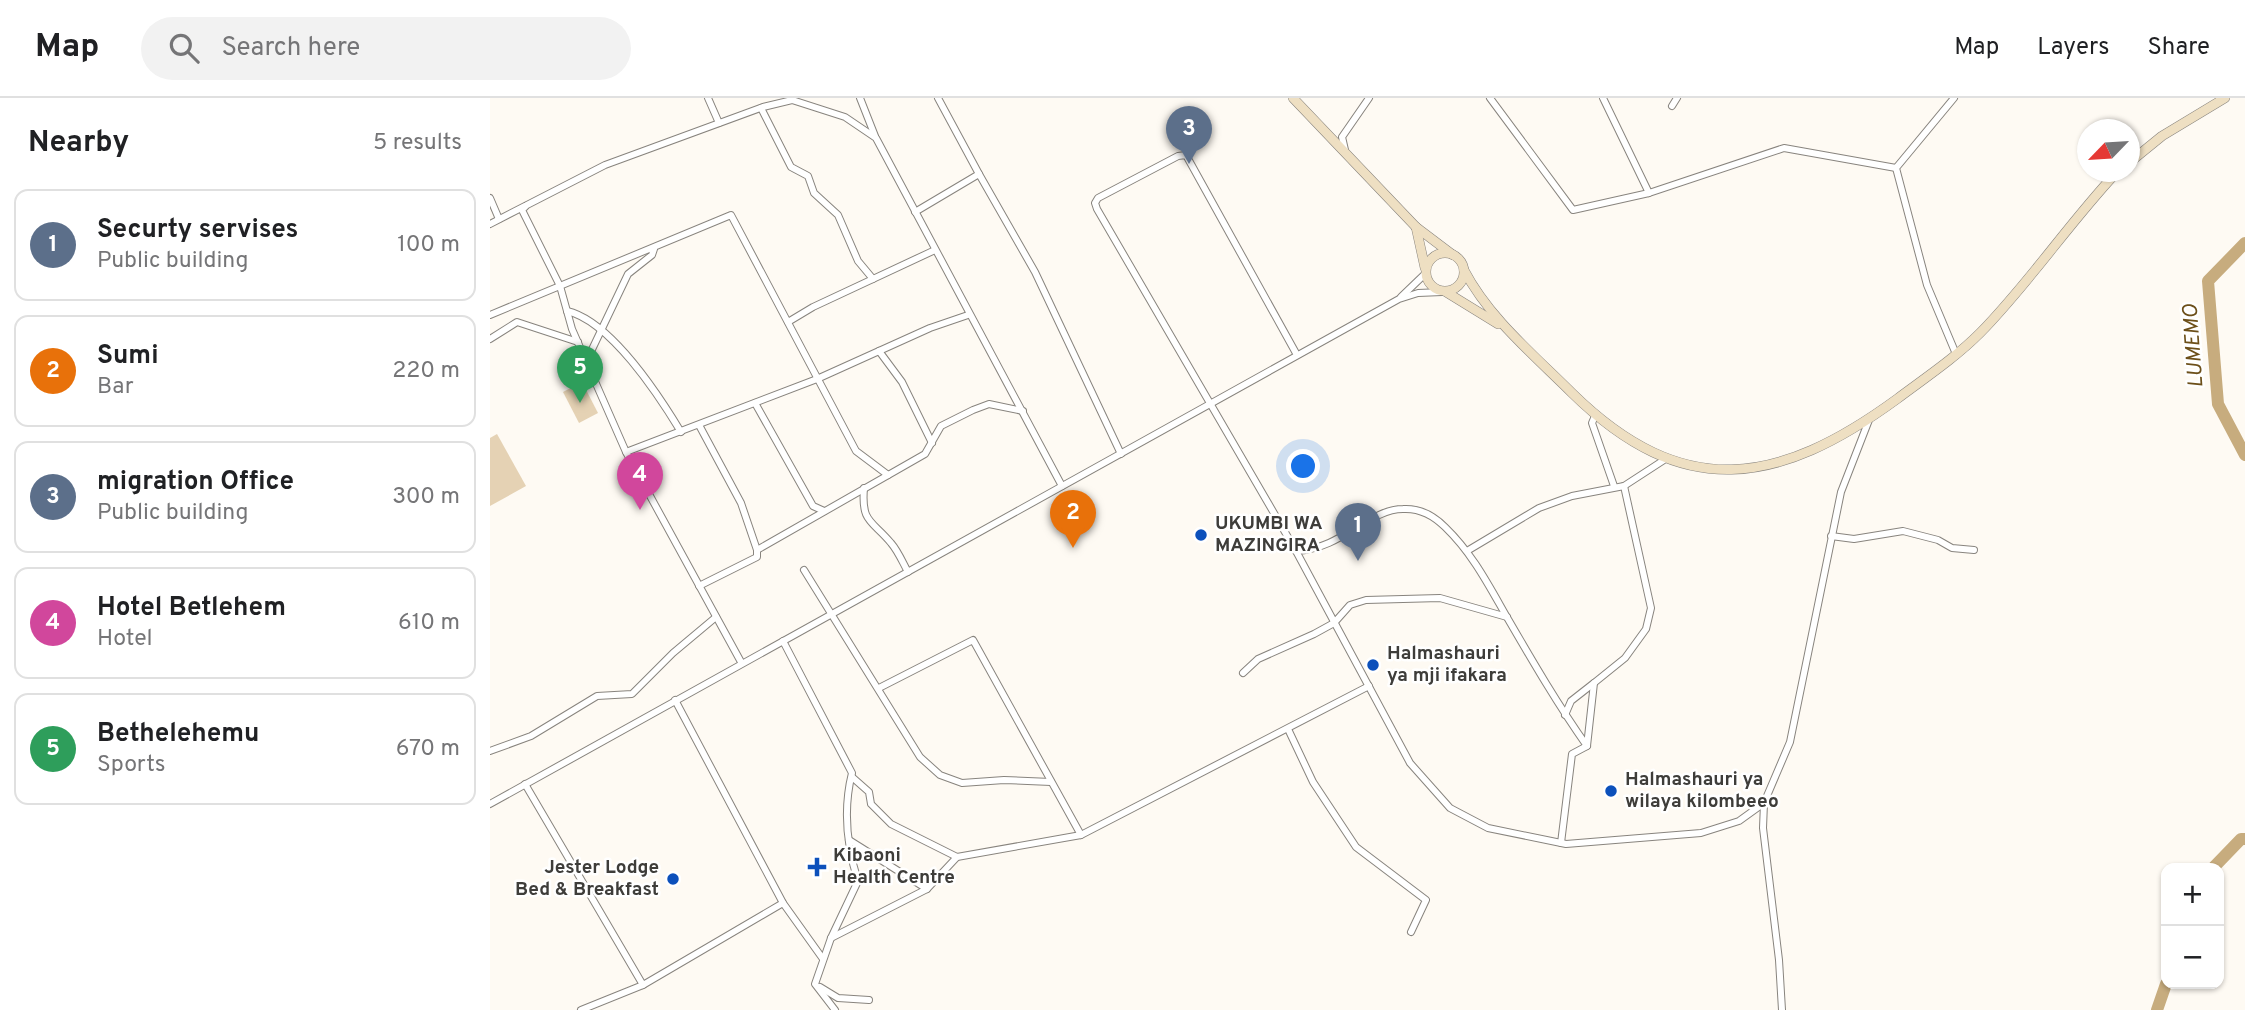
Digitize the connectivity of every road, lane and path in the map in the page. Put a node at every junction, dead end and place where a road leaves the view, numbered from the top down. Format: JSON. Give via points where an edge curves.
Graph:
{"nodes":[{"id":1,"x":708,"y":98,"type":"edge"},
{"id":2,"x":860,"y":98,"type":"edge"},
{"id":3,"x":938,"y":98,"type":"edge"},
{"id":4,"x":1293,"y":98,"type":"edge"},
{"id":5,"x":1369,"y":98,"type":"edge"},
{"id":6,"x":1490,"y":98,"type":"edge"},
{"id":7,"x":1604,"y":98,"type":"edge"},
{"id":8,"x":1677,"y":98,"type":"edge"},
{"id":9,"x":1954,"y":98,"type":"edge"},
{"id":10,"x":2225,"y":98,"type":"edge"},
{"id":11,"x":793,"y":99,"type":"edge"},
{"id":12,"x":1672,"y":106,"type":"dead end"},
{"id":13,"x":761,"y":108,"type":"junction"},
{"id":14,"x":719,"y":123,"type":"junction"},
{"id":15,"x":876,"y":138,"type":"junction"},
{"id":16,"x":1345,"y":153,"type":"junction"},
{"id":17,"x":2140,"y":154,"type":"edge"},
{"id":18,"x":1895,"y":168,"type":"junction"},
{"id":19,"x":979,"y":174,"type":"junction"},
{"id":20,"x":2108,"y":182,"type":"edge"},
{"id":21,"x":1649,"y":193,"type":"junction"},
{"id":22,"x":490,"y":198,"type":"edge"},
{"id":23,"x":527,"y":205,"type":"junction"},
{"id":24,"x":915,"y":212,"type":"junction"},
{"id":25,"x":499,"y":219,"type":"junction"},
{"id":26,"x":490,"y":224,"type":"edge"},
{"id":27,"x":1416,"y":227,"type":"junction"},
{"id":28,"x":654,"y":249,"type":"junction"},
{"id":29,"x":935,"y":250,"type":"junction"},
{"id":30,"x":1453,"y":255,"type":"junction"},
{"id":31,"x":1464,"y":270,"type":"junction"},
{"id":32,"x":1426,"y":271,"type":"junction"},
{"id":33,"x":873,"y":279,"type":"junction"},
{"id":34,"x":560,"y":286,"type":"junction"},
{"id":35,"x":1444,"y":292,"type":"junction"},
{"id":36,"x":1399,"y":299,"type":"junction"},
{"id":37,"x":566,"y":311,"type":"junction"},
{"id":38,"x":490,"y":315,"type":"edge"},
{"id":39,"x":968,"y":316,"type":"junction"},
{"id":40,"x":788,"y":322,"type":"junction"},
{"id":41,"x":602,"y":333,"type":"junction"},
{"id":42,"x":1513,"y":335,"type":"junction"},
{"id":43,"x":490,"y":339,"type":"edge"},
{"id":44,"x":578,"y":342,"type":"junction"},
{"id":45,"x":879,"y":351,"type":"junction"},
{"id":46,"x":1956,"y":354,"type":"junction"},
{"id":47,"x":1297,"y":355,"type":"junction"},
{"id":48,"x":586,"y":362,"type":"junction"},
{"id":49,"x":817,"y":379,"type":"junction"},
{"id":50,"x":755,"y":403,"type":"junction"},
{"id":51,"x":1210,"y":405,"type":"junction"},
{"id":52,"x":1023,"y":411,"type":"junction"},
{"id":53,"x":1595,"y":416,"type":"junction"},
{"id":54,"x":1869,"y":420,"type":"junction"},
{"id":55,"x":699,"y":425,"type":"junction"},
{"id":56,"x":927,"y":429,"type":"junction"},
{"id":57,"x":940,"y":430,"type":"junction"},
{"id":58,"x":681,"y":432,"type":"junction"},
{"id":59,"x":932,"y":443,"type":"junction"},
{"id":60,"x":626,"y":452,"type":"junction"},
{"id":61,"x":1121,"y":454,"type":"junction"},
{"id":62,"x":1664,"y":460,"type":"junction"},
{"id":63,"x":888,"y":475,"type":"junction"},
{"id":64,"x":1062,"y":486,"type":"junction"},
{"id":65,"x":1614,"y":486,"type":"junction"},
{"id":66,"x":1624,"y":486,"type":"junction"},
{"id":67,"x":864,"y":488,"type":"junction"},
{"id":68,"x":824,"y":511,"type":"junction"},
{"id":69,"x":1831,"y":536,"type":"junction"},
{"id":70,"x":757,"y":550,"type":"junction"},
{"id":71,"x":1296,"y":551,"type":"junction"},
{"id":72,"x":1467,"y":551,"type":"junction"},
{"id":73,"x":1975,"y":551,"type":"dead end"},
{"id":74,"x":804,"y":570,"type":"dead end"},
{"id":75,"x":908,"y":572,"type":"junction"},
{"id":76,"x":699,"y":586,"type":"junction"},
{"id":77,"x":833,"y":614,"type":"junction"},
{"id":78,"x":716,"y":617,"type":"junction"},
{"id":79,"x":1507,"y":617,"type":"junction"},
{"id":80,"x":1334,"y":623,"type":"junction"},
{"id":81,"x":783,"y":641,"type":"junction"},
{"id":82,"x":741,"y":662,"type":"junction"},
{"id":83,"x":1243,"y":673,"type":"dead end"},
{"id":84,"x":1594,"y":683,"type":"junction"},
{"id":85,"x":1369,"y":686,"type":"junction"},
{"id":86,"x":878,"y":688,"type":"junction"},
{"id":87,"x":675,"y":700,"type":"junction"},
{"id":88,"x":1565,"y":715,"type":"junction"},
{"id":89,"x":1288,"y":729,"type":"junction"},
{"id":90,"x":1587,"y":746,"type":"junction"},
{"id":91,"x":490,"y":751,"type":"edge"},
{"id":92,"x":852,"y":773,"type":"junction"},
{"id":93,"x":1051,"y":782,"type":"junction"},
{"id":94,"x":525,"y":784,"type":"junction"},
{"id":95,"x":1764,"y":803,"type":"junction"},
{"id":96,"x":490,"y":804,"type":"edge"},
{"id":97,"x":1081,"y":835,"type":"junction"},
{"id":98,"x":849,"y":840,"type":"junction"},
{"id":99,"x":1561,"y":843,"type":"junction"},
{"id":100,"x":957,"y":857,"type":"junction"},
{"id":101,"x":927,"y":889,"type":"junction"},
{"id":102,"x":783,"y":903,"type":"junction"},
{"id":103,"x":1410,"y":932,"type":"dead end"},
{"id":104,"x":831,"y":938,"type":"junction"},
{"id":105,"x":822,"y":959,"type":"junction"},
{"id":106,"x":815,"y":984,"type":"junction"},
{"id":107,"x":643,"y":985,"type":"junction"},
{"id":108,"x":869,"y":1000,"type":"dead end"},
{"id":109,"x":581,"y":1010,"type":"edge"},
{"id":110,"x":835,"y":1010,"type":"edge"},
{"id":111,"x":1782,"y":1010,"type":"edge"}],
"edges":[{"from":1,"to":14,"type":"street"},
{"from":2,"to":15,"type":"street"},
{"from":3,"to":19,"type":"street"},
{"from":4,"to":16,"type":"main road"},
{"from":5,"to":16,"type":"street","via":[[1342,137]]},
{"from":6,"to":21,"type":"street","via":[[1573,210]]},
{"from":7,"to":21,"type":"street"},
{"from":8,"to":12,"type":"street"},
{"from":9,"to":18,"type":"street"},
{"from":10,"to":17,"type":"main road"},
{"from":11,"to":13,"type":"street"},
{"from":11,"to":15,"type":"street","via":[[845,117]]},
{"from":13,"to":14,"type":"street"},
{"from":13,"to":33,"type":"street","via":[[791,167],[808,176],[814,193],[838,215],[858,261]]},
{"from":14,"to":23,"type":"street","via":[[605,165]]},
{"from":15,"to":24,"type":"street"},
{"from":16,"to":27,"type":"main road"},
{"from":18,"to":21,"type":"street","via":[[1784,148]]},
{"from":18,"to":46,"type":"street","via":[[1927,285]]},
{"from":19,"to":24,"type":"street"},
{"from":19,"to":61,"type":"street","via":[[1035,272]]},
{"from":20,"to":46,"type":"main road","via":[[2006,304]]},
{"from":22,"to":25,"type":"street"},
{"from":23,"to":25,"type":"street"},
{"from":23,"to":34,"type":"street","via":[[522,210]]},
{"from":24,"to":29,"type":"street"},
{"from":25,"to":26,"type":"street"},
{"from":27,"to":30,"type":"main road"},
{"from":27,"to":32,"type":"main road"},
{"from":28,"to":34,"type":"street"},
{"from":28,"to":40,"type":"street","via":[[731,215]]},
{"from":28,"to":41,"type":"street","via":[[628,274],[614,308],[607,312]]},
{"from":29,"to":33,"type":"street"},
{"from":29,"to":39,"type":"street"},
{"from":30,"to":31,"type":"main road"},
{"from":30,"to":32,"type":"main road","via":[[1434,256]]},
{"from":31,"to":35,"type":"main road","via":[[1461,283]]},
{"from":31,"to":42,"type":"main road"},
{"from":32,"to":35,"type":"main road","via":[[1429,283]]},
{"from":32,"to":36,"type":"street"},
{"from":33,"to":40,"type":"street"},
{"from":34,"to":37,"type":"street"},
{"from":34,"to":38,"type":"street"},
{"from":35,"to":36,"type":"street"},
{"from":35,"to":42,"type":"main road"},
{"from":36,"to":47,"type":"street"},
{"from":37,"to":41,"type":"street","via":[[583,315]]},
{"from":37,"to":44,"type":"street"},
{"from":39,"to":45,"type":"street"},
{"from":39,"to":52,"type":"street"},
{"from":40,"to":49,"type":"street"},
{"from":41,"to":48,"type":"street"},
{"from":41,"to":58,"type":"street","via":[[625,353]]},
{"from":42,"to":53,"type":"main road"},
{"from":43,"to":44,"type":"street","via":[[517,321]]},
{"from":44,"to":48,"type":"street"},
{"from":45,"to":49,"type":"street"},
{"from":45,"to":56,"type":"street"},
{"from":46,"to":54,"type":"main road"},
{"from":47,"to":51,"type":"street"},
{"from":47,"to":51,"type":"street","via":[[1186,155],[1098,198],[1097,209]]},
{"from":48,"to":60,"type":"street"},
{"from":49,"to":50,"type":"street"},
{"from":49,"to":63,"type":"street","via":[[856,451]]},
{"from":50,"to":55,"type":"street"},
{"from":50,"to":68,"type":"street","via":[[813,506]]},
{"from":51,"to":61,"type":"street"},
{"from":51,"to":71,"type":"street"},
{"from":52,"to":57,"type":"street","via":[[989,404]]},
{"from":52,"to":64,"type":"street"},
{"from":53,"to":62,"type":"main road"},
{"from":53,"to":65,"type":"street","via":[[1592,423]]},
{"from":54,"to":62,"type":"main road","via":[[1813,451],[1764,468],[1728,470]]},
{"from":54,"to":69,"type":"street","via":[[1841,492]]},
{"from":55,"to":58,"type":"street"},
{"from":55,"to":70,"type":"street","via":[[741,503]]},
{"from":56,"to":57,"type":"street"},
{"from":56,"to":59,"type":"street"},
{"from":57,"to":59,"type":"street"},
{"from":58,"to":60,"type":"street"},
{"from":59,"to":63,"type":"street","via":[[925,454]]},
{"from":60,"to":76,"type":"street"},
{"from":61,"to":64,"type":"street"},
{"from":62,"to":66,"type":"street"},
{"from":63,"to":67,"type":"street"},
{"from":64,"to":75,"type":"street"},
{"from":65,"to":66,"type":"street"},
{"from":65,"to":72,"type":"street","via":[[1560,499]]},
{"from":66,"to":84,"type":"street","via":[[1651,608],[1646,629],[1625,658]]},
{"from":67,"to":68,"type":"street"},
{"from":67,"to":75,"type":"street","via":[[863,512],[892,544]]},
{"from":68,"to":70,"type":"street"},
{"from":69,"to":73,"type":"street","via":[[1854,539],[1903,531]]},
{"from":69,"to":95,"type":"street","via":[[1790,742]]},
{"from":70,"to":76,"type":"street","via":[[757,557]]},
{"from":71,"to":72,"type":"street","via":[[1316,551],[1385,513],[1418,509],[1430,514]]},
{"from":71,"to":80,"type":"street"},
{"from":72,"to":79,"type":"street"},
{"from":74,"to":77,"type":"street"},
{"from":75,"to":77,"type":"street"},
{"from":76,"to":78,"type":"street"},
{"from":77,"to":81,"type":"street"},
{"from":77,"to":86,"type":"street"},
{"from":78,"to":82,"type":"street"},
{"from":78,"to":91,"type":"street","via":[[632,694],[597,696],[531,736]]},
{"from":79,"to":80,"type":"street","via":[[1440,598],[1387,598],[1350,605]]},
{"from":79,"to":88,"type":"street"},
{"from":80,"to":83,"type":"street","via":[[1258,659]]},
{"from":80,"to":85,"type":"street"},
{"from":81,"to":82,"type":"street"},
{"from":81,"to":92,"type":"street"},
{"from":82,"to":87,"type":"street"},
{"from":84,"to":88,"type":"street","via":[[1571,701]]},
{"from":84,"to":90,"type":"street"},
{"from":85,"to":89,"type":"street"},
{"from":85,"to":99,"type":"street","via":[[1410,763],[1450,808],[1488,828]]},
{"from":86,"to":93,"type":"street","via":[[920,757],[940,775],[962,783]]},
{"from":86,"to":93,"type":"street","via":[[972,640]]},
{"from":87,"to":94,"type":"street"},
{"from":87,"to":102,"type":"street"},
{"from":88,"to":90,"type":"street"},
{"from":89,"to":97,"type":"street"},
{"from":89,"to":103,"type":"street","via":[[1313,782],[1356,847],[1426,900]]},
{"from":90,"to":99,"type":"street","via":[[1572,754]]},
{"from":92,"to":98,"type":"street","via":[[847,794]]},
{"from":92,"to":100,"type":"street","via":[[853,780],[869,792],[871,804],[891,824]]},
{"from":93,"to":97,"type":"street"},
{"from":94,"to":96,"type":"street"},
{"from":94,"to":107,"type":"street"},
{"from":95,"to":99,"type":"street","via":[[1739,821],[1701,834]]},
{"from":95,"to":111,"type":"street"},
{"from":97,"to":100,"type":"street"},
{"from":98,"to":101,"type":"street"},
{"from":98,"to":104,"type":"street","via":[[858,881]]},
{"from":100,"to":101,"type":"street"},
{"from":101,"to":104,"type":"street"},
{"from":102,"to":105,"type":"street"},
{"from":102,"to":107,"type":"street"},
{"from":104,"to":105,"type":"street"},
{"from":105,"to":106,"type":"street"},
{"from":106,"to":108,"type":"street","via":[[838,998]]},
{"from":106,"to":110,"type":"street"},
{"from":107,"to":109,"type":"street"}]}
